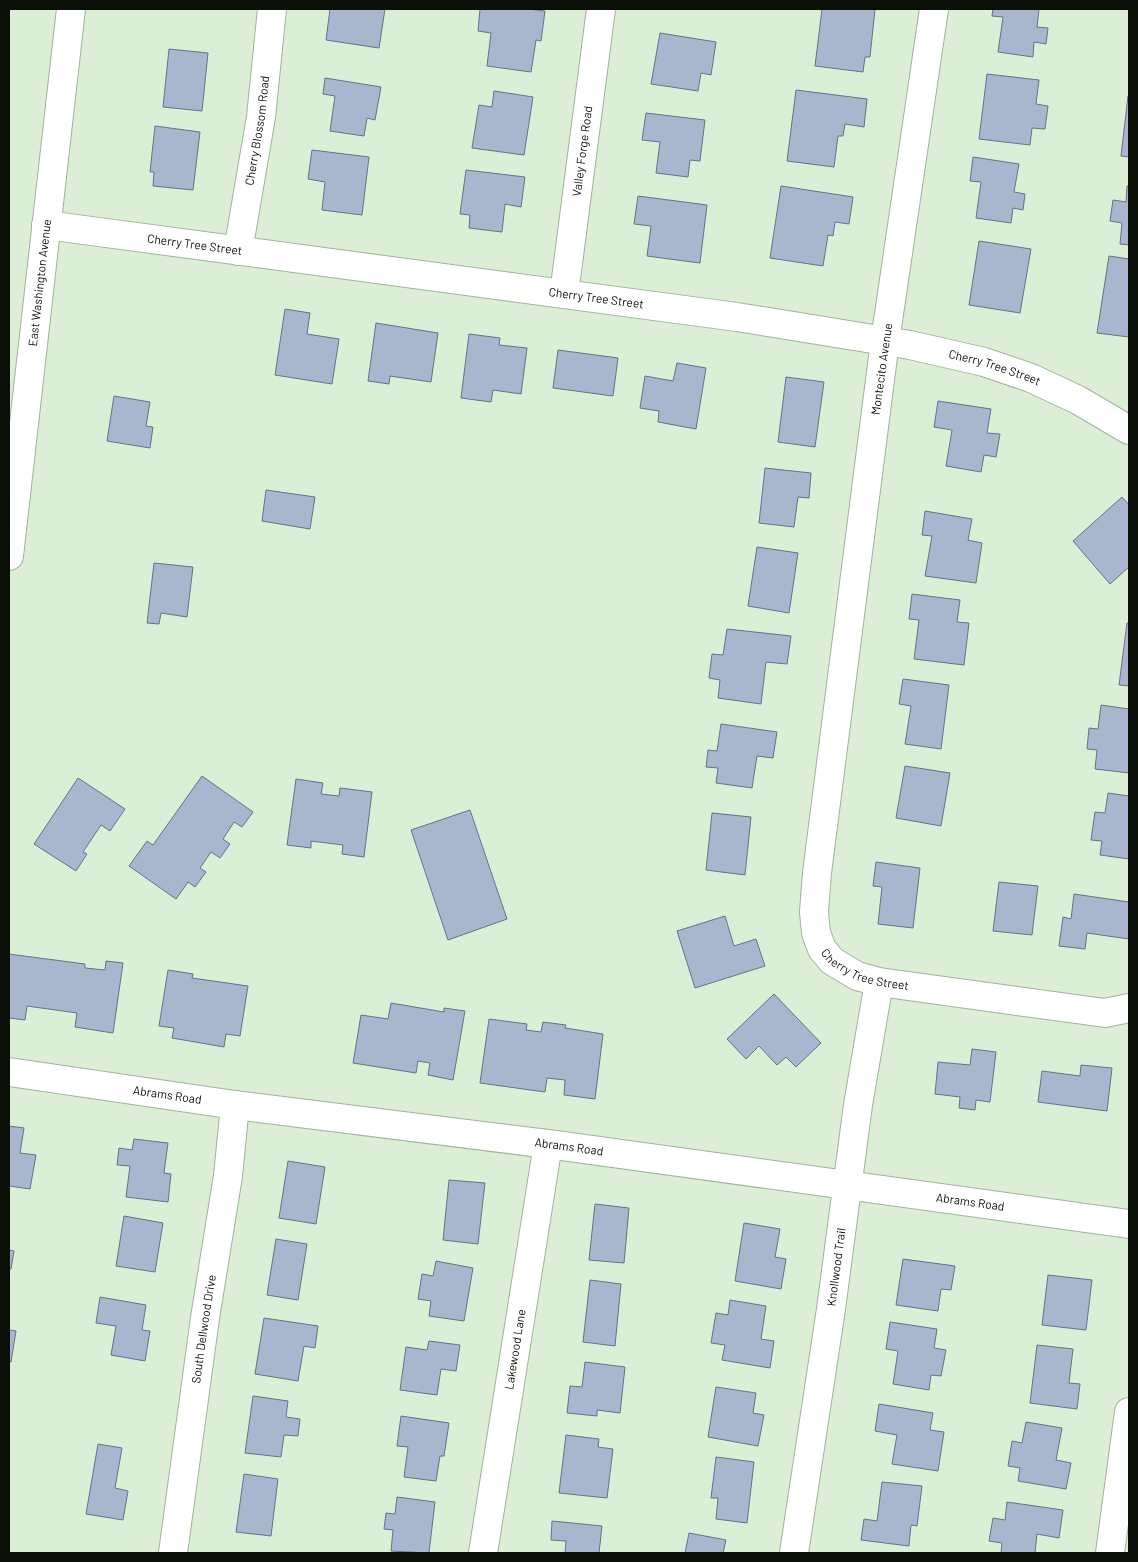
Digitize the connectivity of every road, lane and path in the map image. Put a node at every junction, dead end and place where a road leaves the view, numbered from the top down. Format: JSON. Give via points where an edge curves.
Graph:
{"nodes":[{"id":1,"x":71,"y":9,"type":"edge"},
{"id":2,"x":272,"y":9,"type":"edge"},
{"id":3,"x":601,"y":9,"type":"edge"},
{"id":4,"x":934,"y":9,"type":"edge"},
{"id":5,"x":46,"y":225,"type":"junction"},
{"id":6,"x":238,"y":251,"type":"junction"},
{"id":7,"x":564,"y":294,"type":"junction"},
{"id":8,"x":885,"y":341,"type":"junction"},
{"id":9,"x":1129,"y":430,"type":"edge"},
{"id":10,"x":9,"y":556,"type":"edge"},
{"id":11,"x":835,"y":730,"type":"joint"},
{"id":12,"x":879,"y":982,"type":"junction"},
{"id":13,"x":1129,"y":1008,"type":"edge"},
{"id":14,"x":9,"y":1072,"type":"edge"},
{"id":15,"x":235,"y":1105,"type":"junction"},
{"id":16,"x":548,"y":1144,"type":"junction"},
{"id":17,"x":848,"y":1185,"type":"junction"},
{"id":18,"x":1129,"y":1224,"type":"edge"},
{"id":19,"x":1129,"y":1412,"type":"edge"},
{"id":20,"x":173,"y":1553,"type":"edge"},
{"id":21,"x":484,"y":1553,"type":"edge"},
{"id":22,"x":794,"y":1553,"type":"edge"},
{"id":23,"x":1110,"y":1553,"type":"edge"}],
"edges":[{"from":1,"to":5,"type":"street","name":"East Washington Avenue"},
{"from":2,"to":6,"type":"street","name":"Cherry Blossom Road","via":[[261,117]]},
{"from":3,"to":7,"type":"street","name":"Valley Forge Road"},
{"from":4,"to":8,"type":"street","name":"Montecito Avenue"},
{"from":5,"to":6,"type":"street","name":"Cherry Tree Street"},
{"from":5,"to":10,"type":"street","name":"East Washington Avenue"},
{"from":6,"to":7,"type":"street","name":"Cherry Tree Street"},
{"from":7,"to":8,"type":"street","name":"Cherry Tree Street"},
{"from":8,"to":9,"type":"street","name":"Cherry Tree Street","via":[[984,362],[1031,378],[1078,400]]},
{"from":8,"to":11,"type":"street","name":"Montecito Avenue"},
{"from":11,"to":12,"type":"street","name":"Cherry Tree Street","via":[[817,873],[816,933],[822,949],[832,961],[857,976]]},
{"from":12,"to":13,"type":"street","name":"Cherry Tree Street","via":[[1105,1013]]},
{"from":12,"to":17,"type":"street","name":"Knollwood Trail"},
{"from":14,"to":15,"type":"street","name":"Abrams Road"},
{"from":15,"to":16,"type":"street","name":"Abrams Road"},
{"from":15,"to":20,"type":"street","name":"South Dellwood Drive","via":[[228,1176]]},
{"from":16,"to":17,"type":"street","name":"Abrams Road"},
{"from":16,"to":21,"type":"street","name":"Lakewood Lane"},
{"from":17,"to":18,"type":"street","name":"Abrams Road"},
{"from":17,"to":22,"type":"street","name":"Knollwood Trail"},
{"from":19,"to":23,"type":"street"}]}
